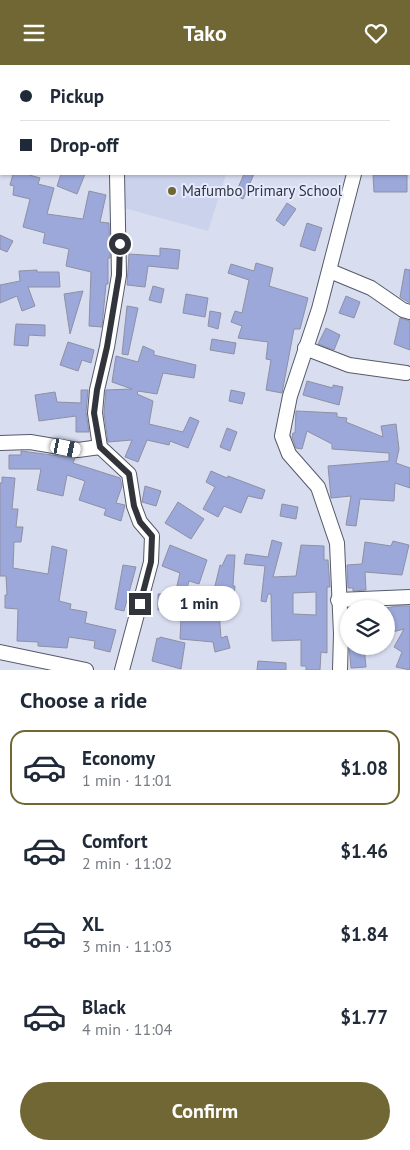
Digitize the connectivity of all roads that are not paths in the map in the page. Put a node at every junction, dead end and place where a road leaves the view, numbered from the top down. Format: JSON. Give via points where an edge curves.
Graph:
{"nodes":[{"id":1,"x":117,"y":175,"type":"edge"},
{"id":2,"x":354,"y":175,"type":"edge"},
{"id":3,"x":330,"y":271,"type":"junction"},
{"id":4,"x":410,"y":312,"type":"edge"},
{"id":5,"x":305,"y":348,"type":"junction"},
{"id":6,"x":406,"y":373,"type":"dead end"},
{"id":7,"x":0,"y":443,"type":"edge"},
{"id":8,"x":100,"y":447,"type":"junction"},
{"id":9,"x":410,"y":597,"type":"edge"},
{"id":10,"x":338,"y":600,"type":"junction"},
{"id":11,"x":0,"y":652,"type":"edge"},
{"id":12,"x":31,"y":664,"type":"edge"},
{"id":13,"x":86,"y":670,"type":"edge"},
{"id":14,"x":122,"y":670,"type":"edge"},
{"id":15,"x":340,"y":670,"type":"edge"}],
"edges":[{"from":1,"to":8,"type":"street","via":[[119,275],[94,413]]},
{"from":2,"to":3,"type":"street"},
{"from":3,"to":4,"type":"street","via":[[371,288]]},
{"from":3,"to":5,"type":"street"},
{"from":5,"to":6,"type":"street","via":[[349,365]]},
{"from":5,"to":10,"type":"street","via":[[282,436],[289,454],[318,487],[327,508],[336,543]]},
{"from":7,"to":8,"type":"street","via":[[30,442],[78,450]]},
{"from":8,"to":14,"type":"street","via":[[129,474],[134,506],[140,522],[152,536],[151,562]]},
{"from":9,"to":10,"type":"street"},
{"from":10,"to":15,"type":"street"},
{"from":11,"to":12,"type":"street"},
{"from":12,"to":13,"type":"street"}]}
